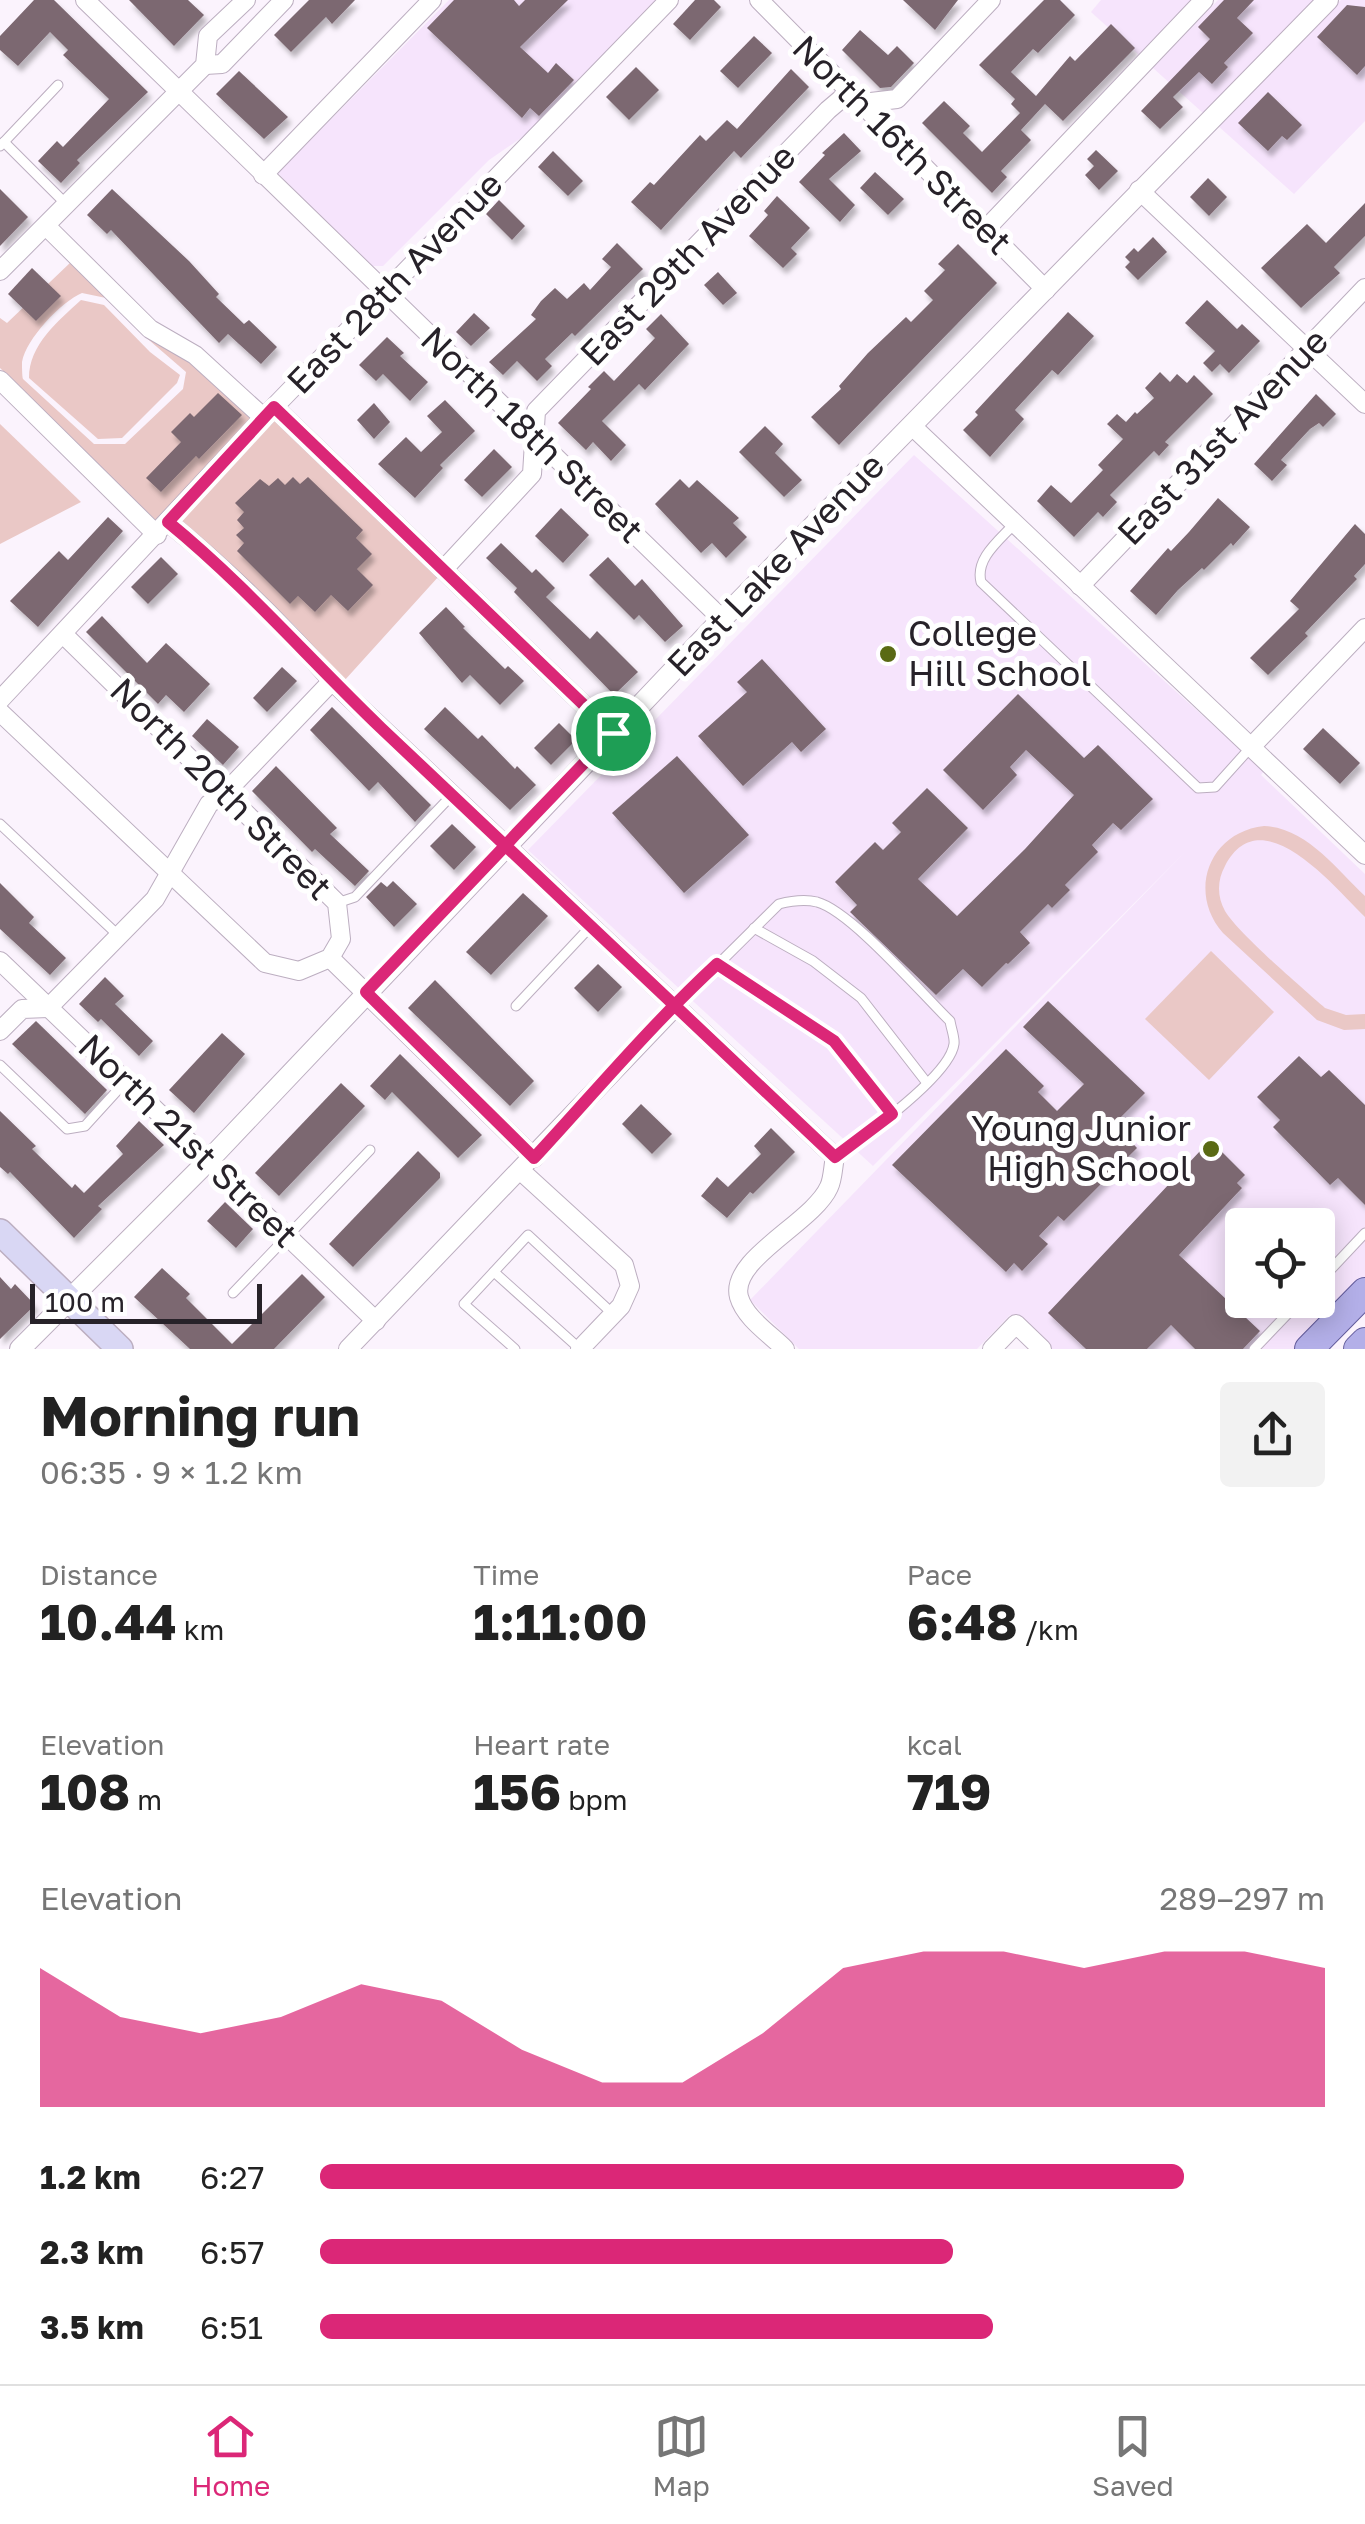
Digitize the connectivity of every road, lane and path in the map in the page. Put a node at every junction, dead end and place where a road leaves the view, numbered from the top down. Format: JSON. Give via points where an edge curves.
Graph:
{"nodes":[{"id":1,"x":84,"y":0,"type":"edge"},
{"id":2,"x":284,"y":0,"type":"edge"},
{"id":3,"x":432,"y":0,"type":"edge"},
{"id":4,"x":669,"y":0,"type":"edge"},
{"id":5,"x":760,"y":0,"type":"edge"},
{"id":6,"x":991,"y":0,"type":"edge"},
{"id":7,"x":1204,"y":0,"type":"edge"},
{"id":8,"x":1328,"y":0,"type":"edge"},
{"id":9,"x":236,"y":3,"type":"edge"},
{"id":10,"x":205,"y":65,"type":"junction"},
{"id":11,"x":58,"y":86,"type":"dead end"},
{"id":12,"x":178,"y":92,"type":"junction"},
{"id":13,"x":862,"y":103,"type":"junction"},
{"id":14,"x":2,"y":144,"type":"edge"},
{"id":15,"x":263,"y":175,"type":"junction"},
{"id":16,"x":1140,"y":190,"type":"junction"},
{"id":17,"x":67,"y":205,"type":"junction"},
{"id":18,"x":46,"y":226,"type":"junction"},
{"id":19,"x":985,"y":230,"type":"junction"},
{"id":20,"x":1,"y":267,"type":"edge"},
{"id":21,"x":1365,"y":288,"type":"edge"},
{"id":22,"x":1046,"y":290,"type":"junction"},
{"id":23,"x":386,"y":292,"type":"junction"},
{"id":24,"x":1306,"y":349,"type":"junction"},
{"id":25,"x":0,"y":380,"type":"edge"},
{"id":26,"x":1365,"y":404,"type":"edge"},
{"id":27,"x":269,"y":413,"type":"junction"},
{"id":28,"x":912,"y":426,"type":"junction"},
{"id":29,"x":536,"y":440,"type":"junction"},
{"id":30,"x":1015,"y":524,"type":"junction"},
{"id":31,"x":163,"y":528,"type":"junction"},
{"id":32,"x":444,"y":570,"type":"junction"},
{"id":33,"x":1080,"y":586,"type":"junction"},
{"id":34,"x":722,"y":619,"type":"junction"},
{"id":35,"x":1365,"y":628,"type":"edge"},
{"id":36,"x":62,"y":634,"type":"junction"},
{"id":37,"x":332,"y":681,"type":"junction"},
{"id":38,"x":0,"y":700,"type":"edge"},
{"id":39,"x":0,"y":712,"type":"edge"},
{"id":40,"x":613,"y":733,"type":"junction"},
{"id":41,"x":1250,"y":747,"type":"junction"},
{"id":42,"x":226,"y":792,"type":"junction"},
{"id":43,"x":452,"y":795,"type":"junction"},
{"id":44,"x":0,"y":824,"type":"edge"},
{"id":45,"x":505,"y":846,"type":"junction"},
{"id":46,"x":1365,"y":855,"type":"edge"},
{"id":47,"x":169,"y":874,"type":"junction"},
{"id":48,"x":337,"y":903,"type":"junction"},
{"id":49,"x":591,"y":926,"type":"junction"},
{"id":50,"x":754,"y":928,"type":"junction"},
{"id":51,"x":119,"y":936,"type":"junction"},
{"id":52,"x":330,"y":958,"type":"junction"},
{"id":53,"x":0,"y":960,"type":"edge"},
{"id":54,"x":713,"y":967,"type":"junction"},
{"id":55,"x":366,"y":992,"type":"junction"},
{"id":56,"x":516,"y":1006,"type":"dead end"},
{"id":57,"x":676,"y":1006,"type":"junction"},
{"id":58,"x":48,"y":1008,"type":"junction"},
{"id":59,"x":0,"y":1032,"type":"edge"},
{"id":60,"x":0,"y":1065,"type":"edge"},
{"id":61,"x":126,"y":1081,"type":"junction"},
{"id":62,"x":927,"y":1083,"type":"junction"},
{"id":63,"x":892,"y":1114,"type":"junction"},
{"id":64,"x":370,"y":1150,"type":"dead end"},
{"id":65,"x":835,"y":1157,"type":"junction"},
{"id":66,"x":210,"y":1160,"type":"junction"},
{"id":67,"x":528,"y":1164,"type":"junction"},
{"id":68,"x":0,"y":1232,"type":"edge"},
{"id":69,"x":1365,"y":1233,"type":"edge"},
{"id":70,"x":288,"y":1235,"type":"junction"},
{"id":71,"x":1335,"y":1264,"type":"edge"},
{"id":72,"x":494,"y":1272,"type":"junction"},
{"id":73,"x":1365,"y":1292,"type":"edge"},
{"id":74,"x":233,"y":1293,"type":"dead end"},
{"id":75,"x":68,"y":1298,"type":"junction"},
{"id":76,"x":617,"y":1310,"type":"junction"},
{"id":77,"x":1284,"y":1318,"type":"edge"},
{"id":78,"x":376,"y":1320,"type":"junction"},
{"id":79,"x":1365,"y":1342,"type":"edge"},
{"id":80,"x":20,"y":1349,"type":"edge"},
{"id":81,"x":120,"y":1349,"type":"edge"},
{"id":82,"x":348,"y":1349,"type":"edge"},
{"id":83,"x":515,"y":1349,"type":"edge"},
{"id":84,"x":580,"y":1349,"type":"edge"},
{"id":85,"x":784,"y":1349,"type":"edge"},
{"id":86,"x":992,"y":1349,"type":"edge"},
{"id":87,"x":1042,"y":1349,"type":"edge"},
{"id":88,"x":1254,"y":1349,"type":"edge"},
{"id":89,"x":1310,"y":1349,"type":"edge"},
{"id":90,"x":1358,"y":1349,"type":"edge"}],
"edges":[{"from":1,"to":12,"type":"street","name":"North 18th Street"},
{"from":2,"to":10,"type":"street","via":[[222,64]]},
{"from":3,"to":15,"type":"street"},
{"from":4,"to":23,"type":"street","name":"East 28th Avenue"},
{"from":5,"to":13,"type":"street","name":"North 16th Street"},
{"from":6,"to":13,"type":"street","name":"East 29th Avenue","via":[[896,99]]},
{"from":7,"to":19,"type":"street"},
{"from":8,"to":16,"type":"street","name":"East Lake Avenue"},
{"from":9,"to":10,"type":"street","via":[[208,36]]},
{"from":10,"to":12,"type":"street"},
{"from":11,"to":14,"type":"lane"},
{"from":12,"to":15,"type":"street","name":"North 18th Street"},
{"from":12,"to":17,"type":"street"},
{"from":13,"to":19,"type":"street","name":"North 16th Street"},
{"from":13,"to":29,"type":"street","name":"East 29th Avenue","via":[[840,99],[828,110],[536,411]]},
{"from":14,"to":17,"type":"lane"},
{"from":15,"to":23,"type":"street","name":"North 18th Street"},
{"from":16,"to":22,"type":"street","name":"East Lake Avenue"},
{"from":16,"to":24,"type":"street"},
{"from":17,"to":18,"type":"street"},
{"from":18,"to":20,"type":"street"},
{"from":18,"to":27,"type":"street","via":[[150,329]]},
{"from":19,"to":22,"type":"street","name":"North 16th Street"},
{"from":21,"to":24,"type":"street","name":"East 31st Avenue"},
{"from":22,"to":28,"type":"street","name":"East Lake Avenue"},
{"from":23,"to":27,"type":"street","name":"East 28th Avenue"},
{"from":23,"to":29,"type":"street","name":"North 18th Street"},
{"from":24,"to":26,"type":"street"},
{"from":24,"to":33,"type":"street","name":"East 31st Avenue"},
{"from":25,"to":31,"type":"street"},
{"from":27,"to":31,"type":"street","name":"East 28th Avenue"},
{"from":27,"to":32,"type":"street"},
{"from":28,"to":30,"type":"street"},
{"from":28,"to":34,"type":"street","name":"East Lake Avenue"},
{"from":29,"to":32,"type":"street","name":"East 29th Avenue","via":[[532,474]]},
{"from":29,"to":34,"type":"street","name":"North 18th Street"},
{"from":30,"to":33,"type":"street"},
{"from":30,"to":41,"type":"lane","via":[[982,560],[980,582],[1198,788],[1216,786]]},
{"from":31,"to":36,"type":"street","name":"East 28th Avenue"},
{"from":31,"to":37,"type":"street","via":[[222,566]]},
{"from":32,"to":40,"type":"street"},
{"from":33,"to":41,"type":"street"},
{"from":34,"to":40,"type":"street","name":"East Lake Avenue"},
{"from":35,"to":41,"type":"street"},
{"from":36,"to":38,"type":"street","name":"East 28th Avenue"},
{"from":36,"to":42,"type":"street","name":"North 20th Street"},
{"from":37,"to":42,"type":"street"},
{"from":37,"to":43,"type":"street"},
{"from":39,"to":47,"type":"street"},
{"from":40,"to":45,"type":"street","name":"East Lake Avenue"},
{"from":41,"to":46,"type":"street"},
{"from":42,"to":47,"type":"street","via":[[209,804]]},
{"from":42,"to":48,"type":"street","name":"North 20th Street"},
{"from":43,"to":45,"type":"street"},
{"from":43,"to":48,"type":"lane","via":[[355,897]]},
{"from":44,"to":51,"type":"lane"},
{"from":45,"to":49,"type":"street"},
{"from":45,"to":55,"type":"street","name":"East Lake Avenue"},
{"from":47,"to":51,"type":"street"},
{"from":47,"to":52,"type":"street","via":[[265,962],[299,972]]},
{"from":48,"to":52,"type":"street","name":"North 20th Street","via":[[341,940]]},
{"from":49,"to":56,"type":"lane"},
{"from":49,"to":57,"type":"street"},
{"from":50,"to":54,"type":"lane"},
{"from":50,"to":62,"type":"lane","via":[[814,961],[861,998]]},
{"from":50,"to":62,"type":"lane","via":[[778,904],[796,900],[819,902],[845,918],[950,1021],[954,1045]]},
{"from":51,"to":58,"type":"street"},
{"from":52,"to":55,"type":"street"},
{"from":53,"to":58,"type":"street","name":"North 21st Street"},
{"from":54,"to":57,"type":"lane"},
{"from":54,"to":63,"type":"lane","via":[[834,1041]]},
{"from":55,"to":66,"type":"street","name":"East Lake Avenue"},
{"from":55,"to":67,"type":"street"},
{"from":57,"to":65,"type":"street"},
{"from":57,"to":67,"type":"street"},
{"from":58,"to":59,"type":"street","via":[[22,1009]]},
{"from":58,"to":61,"type":"street","name":"North 21st Street"},
{"from":60,"to":61,"type":"lane","via":[[67,1129],[84,1126]]},
{"from":61,"to":66,"type":"street","name":"North 21st Street"},
{"from":62,"to":63,"type":"lane"},
{"from":63,"to":65,"type":"lane"},
{"from":64,"to":70,"type":"lane"},
{"from":65,"to":85,"type":"street","via":[[829,1187],[811,1212],[742,1274],[738,1294],[748,1313]]},
{"from":66,"to":70,"type":"street","name":"North 21st Street"},
{"from":66,"to":75,"type":"street","name":"East Lake Avenue"},
{"from":67,"to":76,"type":"street","via":[[624,1265],[630,1286]]},
{"from":67,"to":78,"type":"street"},
{"from":68,"to":75,"type":"main road"},
{"from":69,"to":71,"type":"lane"},
{"from":70,"to":74,"type":"lane"},
{"from":70,"to":78,"type":"street","name":"North 21st Street"},
{"from":72,"to":76,"type":"lane","via":[[528,1236]]},
{"from":72,"to":83,"type":"lane","via":[[464,1304]]},
{"from":72,"to":84,"type":"lane"},
{"from":73,"to":89,"type":"main road"},
{"from":75,"to":80,"type":"street","name":"East Lake Avenue"},
{"from":75,"to":81,"type":"main road"},
{"from":76,"to":84,"type":"street"},
{"from":77,"to":88,"type":"lane"},
{"from":78,"to":82,"type":"street"},
{"from":79,"to":90,"type":"main road"},
{"from":86,"to":87,"type":"street","via":[[1016,1324]]}]}
